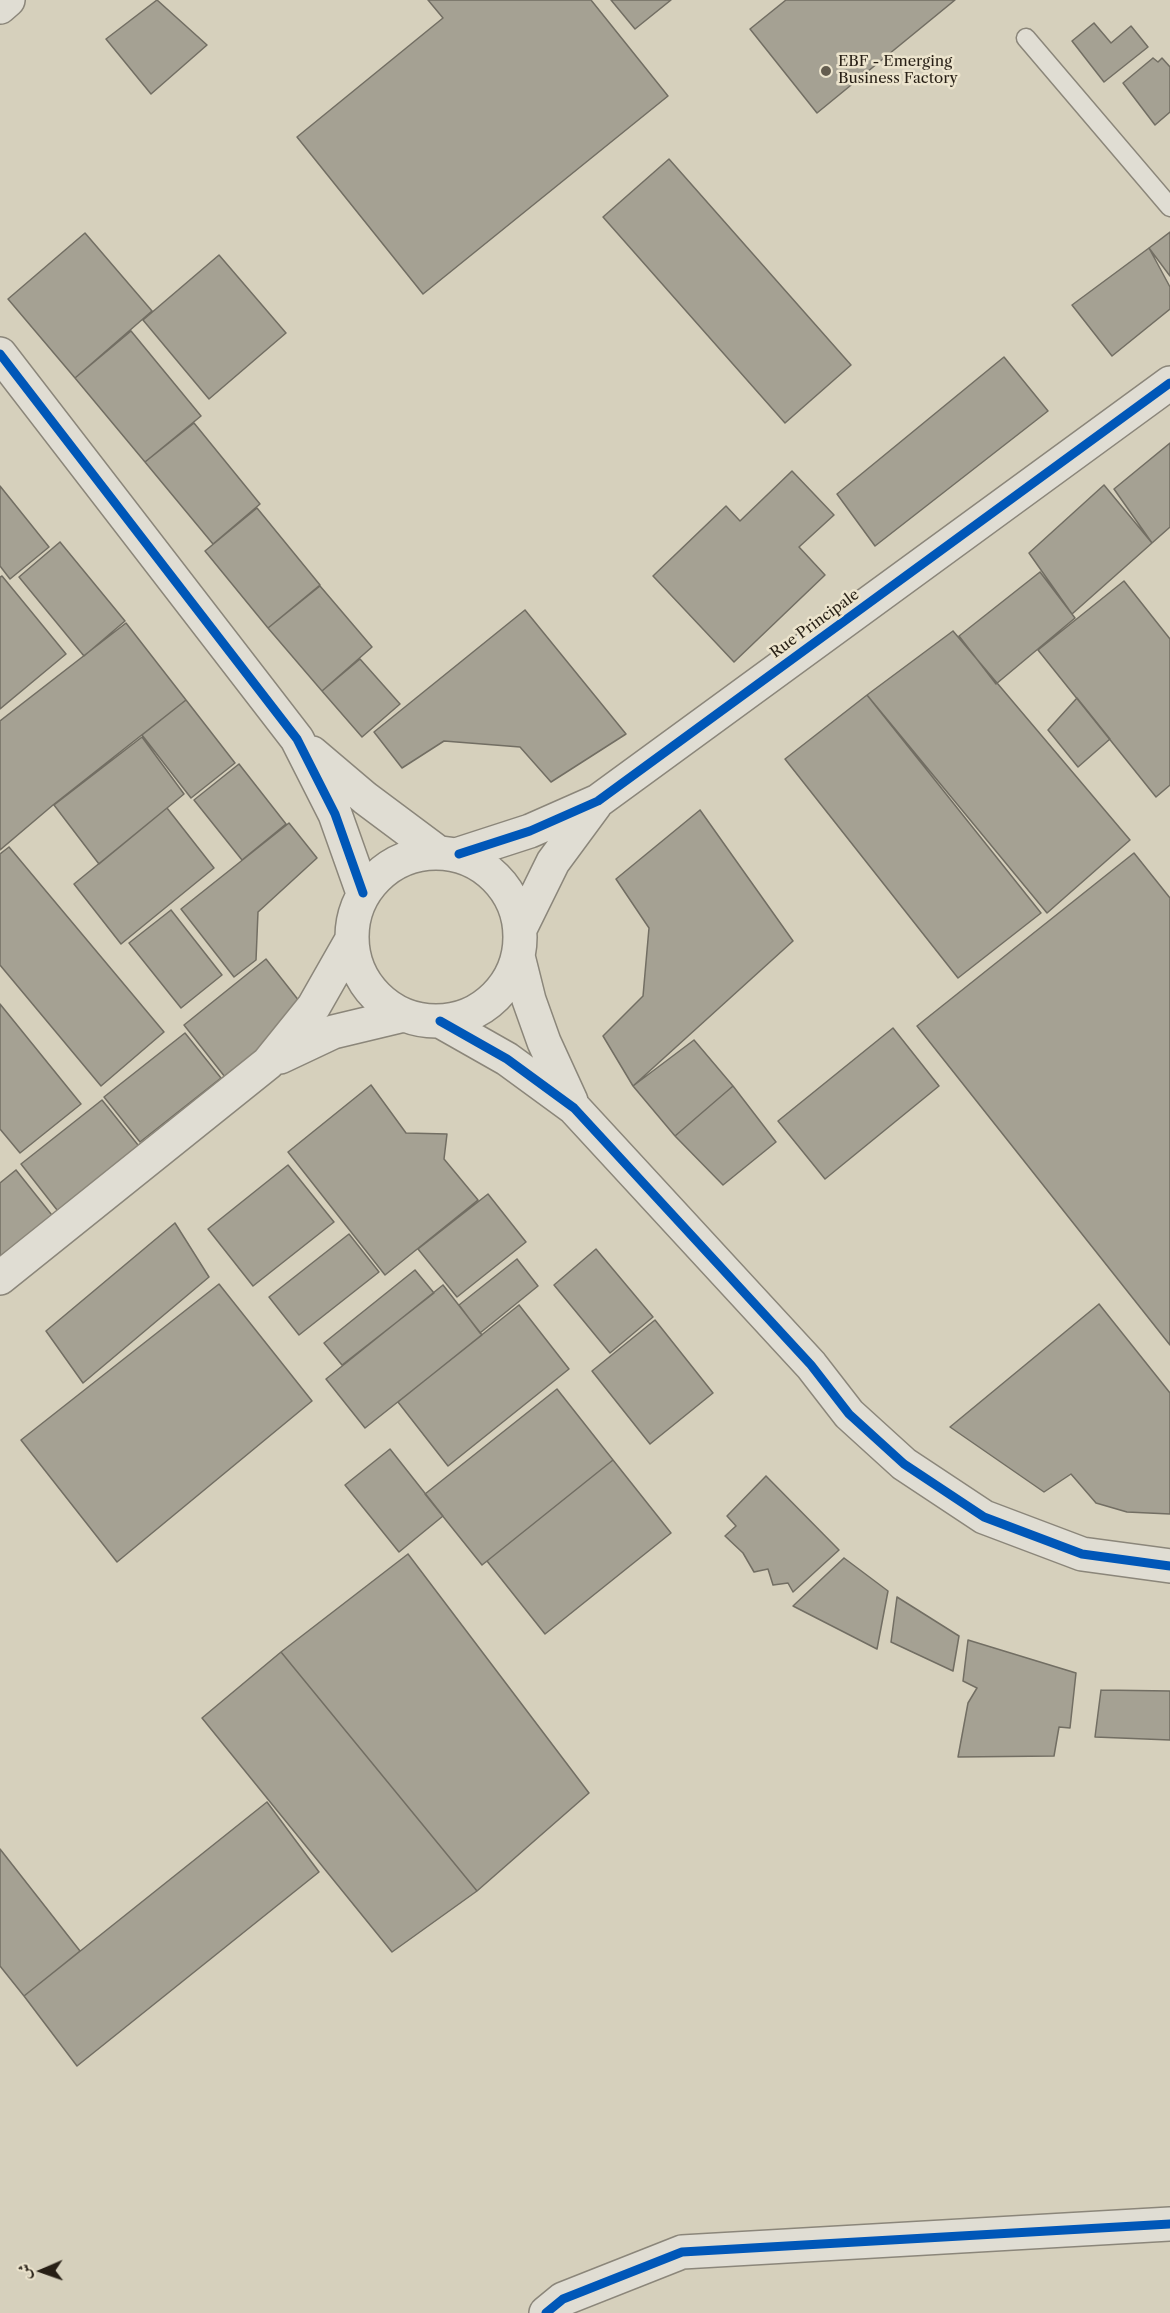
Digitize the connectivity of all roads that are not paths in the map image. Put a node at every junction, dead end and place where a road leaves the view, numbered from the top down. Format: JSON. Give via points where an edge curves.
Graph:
{"nodes":[{"id":1,"x":8,"y":0,"type":"edge"},
{"id":2,"x":0,"y":7,"type":"edge"},
{"id":3,"x":1026,"y":38,"type":"dead end"},
{"id":4,"x":1170,"y":207,"type":"edge"},
{"id":5,"x":0,"y":354,"type":"edge"},
{"id":6,"x":1170,"y":383,"type":"edge"},
{"id":7,"x":297,"y":739,"type":"junction"},
{"id":8,"x":598,"y":801,"type":"junction"},
{"id":9,"x":447,"y":853,"type":"junction"},
{"id":10,"x":363,"y":893,"type":"junction"},
{"id":11,"x":351,"y":941,"type":"junction"},
{"id":12,"x":519,"y":942,"type":"junction"},
{"id":13,"x":405,"y":1016,"type":"junction"},
{"id":14,"x":440,"y":1021,"type":"junction"},
{"id":15,"x":268,"y":1064,"type":"junction"},
{"id":16,"x":574,"y":1108,"type":"junction"},
{"id":17,"x":0,"y":1278,"type":"edge"},
{"id":18,"x":1170,"y":1566,"type":"edge"},
{"id":19,"x":1170,"y":2224,"type":"edge"},
{"id":20,"x":546,"y":2313,"type":"edge"}],
"edges":[{"from":1,"to":2,"type":"street"},
{"from":3,"to":4,"type":"lane"},
{"from":5,"to":7,"type":"street"},
{"from":6,"to":8,"type":"street","name":"Rue Principale"},
{"from":7,"to":9,"type":"street","via":[[365,798]]},
{"from":7,"to":10,"type":"street","via":[[335,814]]},
{"from":8,"to":9,"type":"street","name":"Rue Principale","via":[[530,831]]},
{"from":8,"to":12,"type":"street","name":"Rue Principale","via":[[553,862],[535,894]]},
{"from":9,"to":10,"type":"street","via":[[414,855],[394,863]]},
{"from":9,"to":12,"type":"street","via":[[482,865],[501,882],[514,904]]},
{"from":10,"to":11,"type":"street","via":[[353,916]]},
{"from":11,"to":13,"type":"street","via":[[367,986],[384,1004]]},
{"from":11,"to":15,"type":"street","via":[[314,1006]]},
{"from":12,"to":14,"type":"street","via":[[508,981],[490,1002],[467,1016]]},
{"from":12,"to":16,"type":"street","via":[[529,1000]]},
{"from":13,"to":14,"type":"street"},
{"from":13,"to":15,"type":"street","via":[[333,1032]]},
{"from":14,"to":16,"type":"street","via":[[507,1059]]},
{"from":15,"to":17,"type":"street"},
{"from":16,"to":18,"type":"street","via":[[810,1365],[849,1414],[904,1464],[984,1517],[1082,1554]]},
{"from":19,"to":20,"type":"street","via":[[682,2252],[563,2299]]}]}
